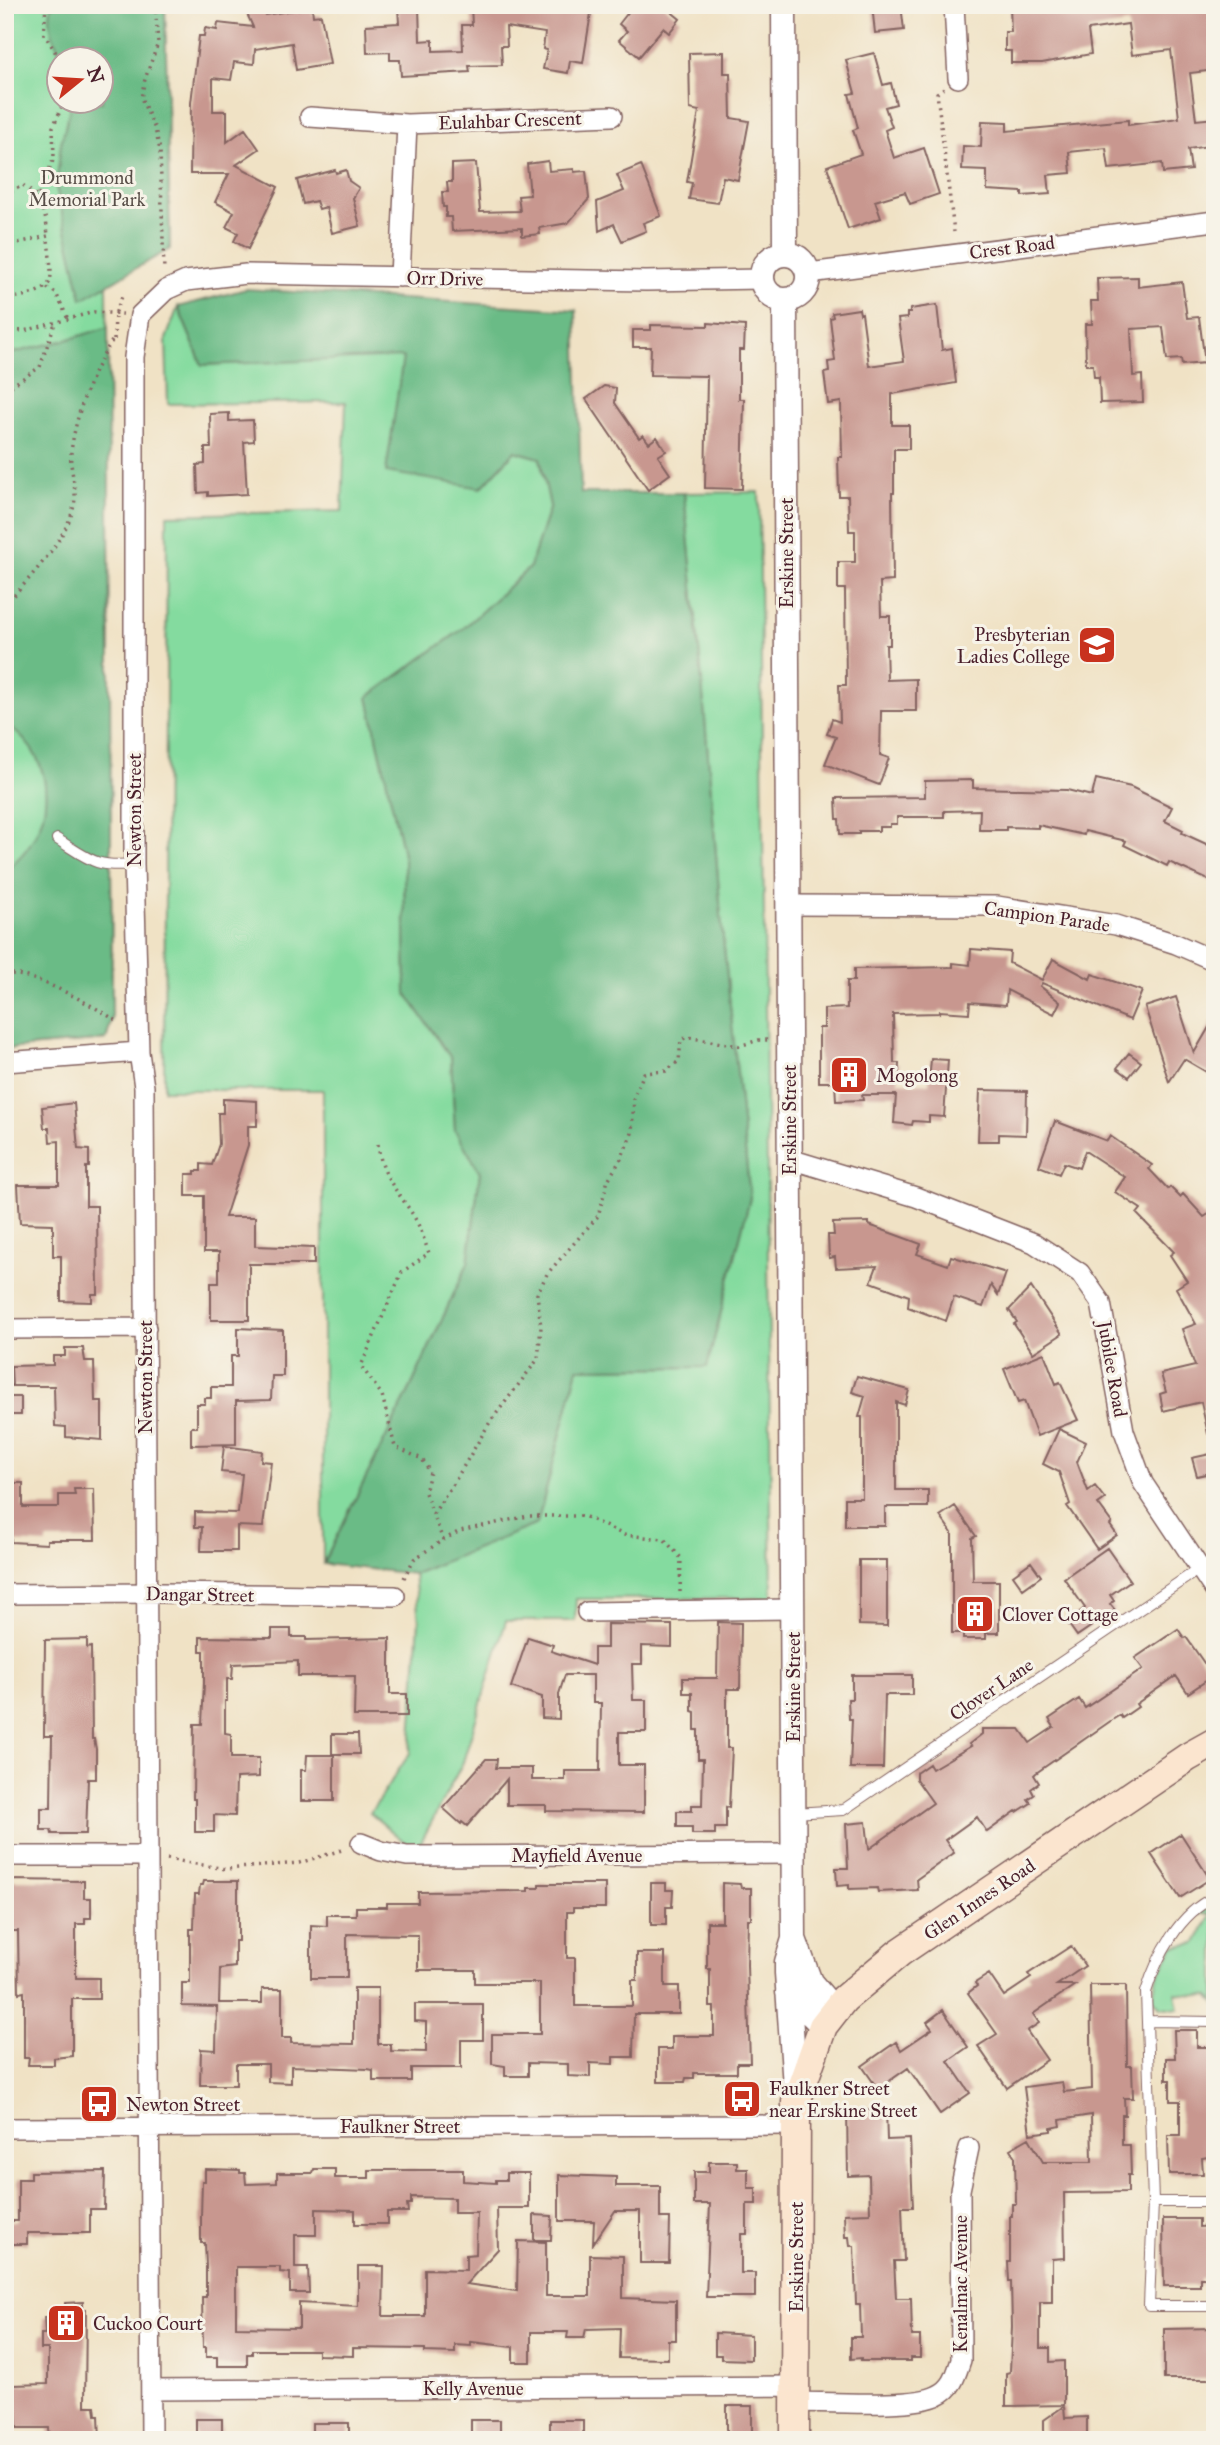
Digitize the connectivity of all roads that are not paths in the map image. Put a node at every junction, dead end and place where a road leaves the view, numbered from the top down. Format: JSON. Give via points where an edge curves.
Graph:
{"nodes":[{"id":1,"x":784,"y":5,"type":"edge"},
{"id":2,"x":954,"y":5,"type":"edge"},
{"id":3,"x":958,"y":78,"type":"dead end"},
{"id":4,"x":612,"y":116,"type":"dead end"},
{"id":5,"x":310,"y":117,"type":"dead end"},
{"id":6,"x":407,"y":124,"type":"junction"},
{"id":7,"x":1215,"y":221,"type":"edge"},
{"id":8,"x":785,"y":253,"type":"junction"},
{"id":9,"x":809,"y":273,"type":"junction"},
{"id":10,"x":400,"y":277,"type":"junction"},
{"id":11,"x":762,"y":279,"type":"junction"},
{"id":12,"x":785,"y":300,"type":"junction"},
{"id":13,"x":132,"y":314,"type":"joint"},
{"id":14,"x":57,"y":839,"type":"dead end"},
{"id":15,"x":134,"y":864,"type":"junction"},
{"id":16,"x":788,"y":905,"type":"junction"},
{"id":17,"x":1215,"y":961,"type":"edge"},
{"id":18,"x":139,"y":1052,"type":"junction"},
{"id":19,"x":5,"y":1062,"type":"edge"},
{"id":20,"x":790,"y":1158,"type":"junction"},
{"id":21,"x":145,"y":1328,"type":"junction"},
{"id":22,"x":5,"y":1329,"type":"edge"},
{"id":23,"x":1199,"y":1569,"type":"junction"},
{"id":24,"x":1215,"y":1591,"type":"edge"},
{"id":25,"x":145,"y":1593,"type":"junction"},
{"id":26,"x":5,"y":1594,"type":"edge"},
{"id":27,"x":395,"y":1596,"type":"road end"},
{"id":28,"x":793,"y":1609,"type":"junction"},
{"id":29,"x":587,"y":1612,"type":"dead end"},
{"id":30,"x":1215,"y":1742,"type":"edge"},
{"id":31,"x":794,"y":1813,"type":"junction"},
{"id":32,"x":361,"y":1843,"type":"dead end"},
{"id":33,"x":794,"y":1854,"type":"junction"},
{"id":34,"x":5,"y":1856,"type":"edge"},
{"id":35,"x":156,"y":1857,"type":"junction"},
{"id":36,"x":1215,"y":1897,"type":"edge"},
{"id":37,"x":794,"y":1939,"type":"junction"},
{"id":38,"x":788,"y":1992,"type":"junction"},
{"id":39,"x":828,"y":2018,"type":"junction"},
{"id":40,"x":1147,"y":2021,"type":"junction"},
{"id":41,"x":1215,"y":2022,"type":"edge"},
{"id":42,"x":796,"y":2114,"type":"junction"},
{"id":43,"x":150,"y":2126,"type":"junction"},
{"id":44,"x":5,"y":2128,"type":"edge"},
{"id":45,"x":969,"y":2148,"type":"dead end"},
{"id":46,"x":1153,"y":2202,"type":"junction"},
{"id":47,"x":1215,"y":2202,"type":"edge"},
{"id":48,"x":1215,"y":2306,"type":"edge"},
{"id":49,"x":150,"y":2389,"type":"junction"},
{"id":50,"x":795,"y":2394,"type":"junction"},
{"id":51,"x":151,"y":2440,"type":"edge"},
{"id":52,"x":795,"y":2440,"type":"edge"}],
"edges":[{"from":1,"to":8,"type":"street"},
{"from":2,"to":3,"type":"street"},
{"from":4,"to":6,"type":"street","name":"Eulahbar Crescent"},
{"from":5,"to":6,"type":"street","name":"Eulahbar Crescent"},
{"from":6,"to":10,"type":"street"},
{"from":7,"to":9,"type":"street","name":"Crest Road"},
{"from":8,"to":9,"type":"street","via":[[800,258]]},
{"from":8,"to":11,"type":"street","via":[[768,261]]},
{"from":9,"to":12,"type":"street","via":[[803,292]]},
{"from":10,"to":11,"type":"street","name":"Orr Drive"},
{"from":10,"to":13,"type":"street","name":"Orr Drive","via":[[246,274],[186,281]]},
{"from":11,"to":12,"type":"street","via":[[769,294]]},
{"from":12,"to":16,"type":"street","name":"Erskine Street"},
{"from":13,"to":15,"type":"street","name":"Newton Street"},
{"from":14,"to":15,"type":"lane","via":[[97,864]]},
{"from":15,"to":18,"type":"street","name":"Newton Street"},
{"from":16,"to":17,"type":"street","name":"Campion Parade","via":[[997,906],[1128,929]]},
{"from":16,"to":20,"type":"street","name":"Erskine Street"},
{"from":18,"to":19,"type":"street"},
{"from":18,"to":21,"type":"street","name":"Newton Street","via":[[144,1087]]},
{"from":20,"to":23,"type":"street","name":"Jubilee Road","via":[[916,1197],[1034,1243],[1080,1273],[1101,1303],[1124,1432],[1143,1483]]},
{"from":20,"to":28,"type":"street","name":"Erskine Street"},
{"from":21,"to":22,"type":"street"},
{"from":21,"to":25,"type":"street","name":"Newton Street"},
{"from":23,"to":24,"type":"street","name":"Jubilee Road"},
{"from":23,"to":31,"type":"lane","name":"Clover Lane","via":[[843,1810]]},
{"from":25,"to":26,"type":"street","name":"Dangar Street"},
{"from":25,"to":27,"type":"street","name":"Dangar Street"},
{"from":25,"to":35,"type":"street","name":"Newton Street"},
{"from":28,"to":29,"type":"street"},
{"from":28,"to":31,"type":"street","name":"Erskine Street"},
{"from":30,"to":39,"type":"main road","name":"Glen Innes Road","via":[[899,1953]]},
{"from":31,"to":33,"type":"street","name":"Erskine Street"},
{"from":32,"to":33,"type":"street","name":"Mayfield Avenue","via":[[407,1856]]},
{"from":33,"to":37,"type":"street","name":"Erskine Street"},
{"from":34,"to":35,"type":"street"},
{"from":35,"to":43,"type":"street","name":"Newton Street"},
{"from":36,"to":40,"type":"lane","via":[[1183,1922],[1155,1963],[1146,1992]]},
{"from":37,"to":38,"type":"street","name":"Erskine Street","via":[[787,1962]]},
{"from":37,"to":39,"type":"street","name":"Erskine Street"},
{"from":38,"to":39,"type":"street"},
{"from":38,"to":42,"type":"street","name":"Erskine Street"},
{"from":39,"to":42,"type":"main road","name":"Glen Innes Road"},
{"from":40,"to":41,"type":"lane"},
{"from":40,"to":46,"type":"lane"},
{"from":42,"to":43,"type":"street","name":"Faulkner Street"},
{"from":42,"to":50,"type":"main road","name":"Erskine Street"},
{"from":43,"to":44,"type":"street","name":"Faulkner Street"},
{"from":43,"to":49,"type":"street","name":"Newton Street"},
{"from":45,"to":50,"type":"street","name":"Kenalmac Avenue","via":[[960,2190],[961,2360],[954,2382],[939,2395],[919,2402]]},
{"from":46,"to":47,"type":"lane"},
{"from":46,"to":48,"type":"lane","via":[[1149,2306]]},
{"from":49,"to":50,"type":"street","name":"Kelly Avenue"},
{"from":49,"to":51,"type":"street","name":"Newton Street"},
{"from":50,"to":52,"type":"main road","name":"Erskine Street"}]}
